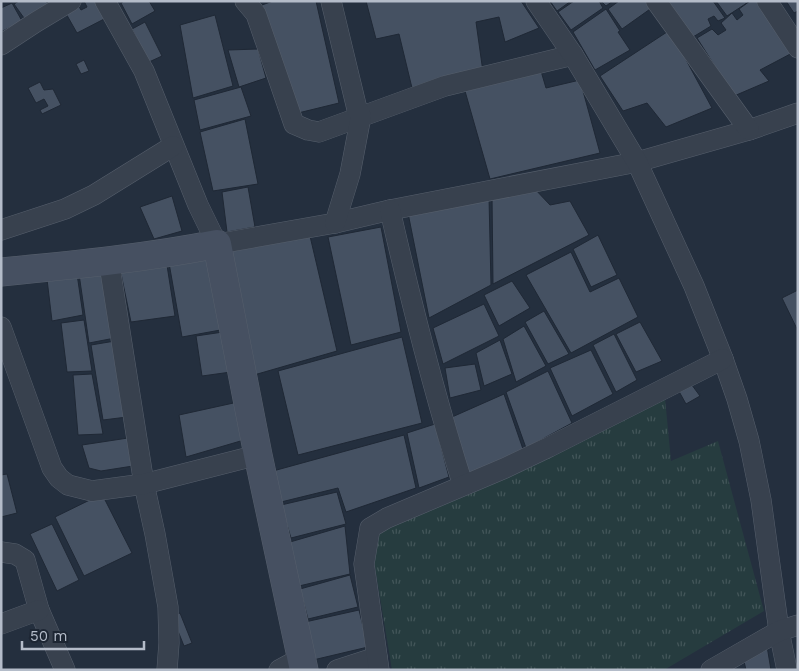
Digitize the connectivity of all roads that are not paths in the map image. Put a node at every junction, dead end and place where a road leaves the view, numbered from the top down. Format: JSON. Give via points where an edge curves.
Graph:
{"nodes":[{"id":1,"x":105,"y":1,"type":"edge"},
{"id":2,"x":244,"y":1,"type":"edge"},
{"id":3,"x":331,"y":1,"type":"edge"},
{"id":4,"x":536,"y":1,"type":"edge"},
{"id":5,"x":656,"y":1,"type":"edge"},
{"id":6,"x":766,"y":1,"type":"edge"},
{"id":7,"x":60,"y":4,"type":"edge"},
{"id":8,"x":1,"y":46,"type":"edge"},
{"id":9,"x":798,"y":48,"type":"edge"},
{"id":10,"x":573,"y":55,"type":"junction"},
{"id":11,"x":798,"y":113,"type":"edge"},
{"id":12,"x":361,"y":116,"type":"junction"},
{"id":13,"x":749,"y":130,"type":"junction"},
{"id":14,"x":173,"y":146,"type":"junction"},
{"id":15,"x":637,"y":162,"type":"junction"},
{"id":16,"x":390,"y":210,"type":"junction"},
{"id":17,"x":335,"y":223,"type":"junction"},
{"id":18,"x":1,"y":230,"type":"edge"},
{"id":19,"x":217,"y":244,"type":"junction"},
{"id":20,"x":109,"y":262,"type":"junction"},
{"id":21,"x":1,"y":272,"type":"edge"},
{"id":22,"x":1,"y":327,"type":"edge"},
{"id":23,"x":723,"y":359,"type":"junction"},
{"id":24,"x":258,"y":455,"type":"junction"},
{"id":25,"x":144,"y":484,"type":"junction"},
{"id":26,"x":463,"y":485,"type":"junction"},
{"id":27,"x":1,"y":552,"type":"edge"},
{"id":28,"x":39,"y":610,"type":"junction"},
{"id":29,"x":1,"y":624,"type":"edge"},
{"id":30,"x":788,"y":628,"type":"edge"},
{"id":31,"x":378,"y":664,"type":"edge"},
{"id":32,"x":295,"y":666,"type":"edge"},
{"id":33,"x":65,"y":670,"type":"edge"},
{"id":34,"x":167,"y":670,"type":"edge"},
{"id":35,"x":337,"y":670,"type":"edge"},
{"id":36,"x":711,"y":670,"type":"edge"},
{"id":37,"x":787,"y":670,"type":"edge"}],
"edges":[{"from":1,"to":14,"type":"street","via":[[144,70]]},
{"from":2,"to":12,"type":"street","via":[[256,14],[294,124],[319,132]]},
{"from":3,"to":12,"type":"street"},
{"from":4,"to":10,"type":"street"},
{"from":5,"to":13,"type":"street"},
{"from":6,"to":9,"type":"street"},
{"from":7,"to":8,"type":"street"},
{"from":10,"to":12,"type":"street","via":[[445,86]]},
{"from":10,"to":15,"type":"street"},
{"from":11,"to":13,"type":"street"},
{"from":12,"to":17,"type":"street","via":[[350,174]]},
{"from":13,"to":15,"type":"street"},
{"from":14,"to":18,"type":"street","via":[[72,206]]},
{"from":14,"to":19,"type":"street"},
{"from":15,"to":16,"type":"street"},
{"from":15,"to":23,"type":"street","via":[[694,286]]},
{"from":16,"to":17,"type":"street"},
{"from":16,"to":26,"type":"street","via":[[442,420]]},
{"from":17,"to":19,"type":"street"},
{"from":19,"to":20,"type":"street"},
{"from":19,"to":24,"type":"street"},
{"from":20,"to":21,"type":"street"},
{"from":20,"to":25,"type":"street"},
{"from":22,"to":25,"type":"street","via":[[52,468],[59,478],[68,485],[92,491]]},
{"from":23,"to":26,"type":"street","via":[[562,441]]},
{"from":23,"to":30,"type":"street","via":[[749,441]]},
{"from":24,"to":25,"type":"street"},
{"from":24,"to":32,"type":"street"},
{"from":25,"to":34,"type":"street","via":[[168,607]]},
{"from":26,"to":31,"type":"street","via":[[370,528],[364,564]]},
{"from":27,"to":28,"type":"street","via":[[15,554],[25,560]]},
{"from":28,"to":29,"type":"street"},
{"from":28,"to":33,"type":"street"},
{"from":30,"to":36,"type":"street"},
{"from":30,"to":37,"type":"street"},
{"from":31,"to":35,"type":"street"}]}
